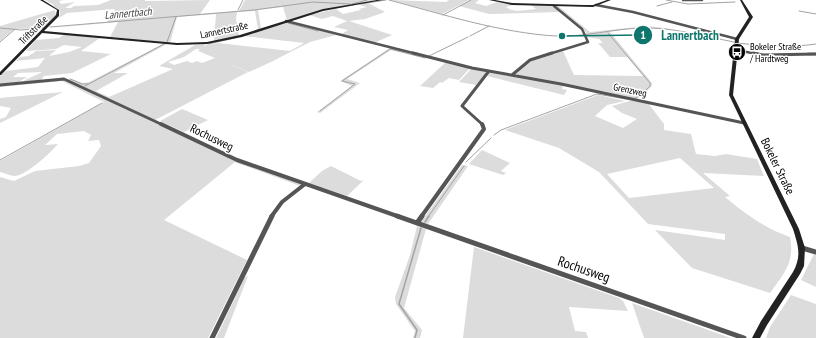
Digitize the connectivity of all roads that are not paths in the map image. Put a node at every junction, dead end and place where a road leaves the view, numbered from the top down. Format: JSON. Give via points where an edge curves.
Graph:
{"nodes":[{"id":1,"x":43,"y":0,"type":"edge"},
{"id":2,"x":382,"y":0,"type":"edge"},
{"id":3,"x":490,"y":0,"type":"edge"},
{"id":4,"x":610,"y":0,"type":"edge"},
{"id":5,"x":684,"y":0,"type":"edge"},
{"id":6,"x":702,"y":0,"type":"edge"},
{"id":7,"x":741,"y":0,"type":"edge"},
{"id":8,"x":596,"y":5,"type":"junction"},
{"id":9,"x":554,"y":6,"type":"junction"},
{"id":10,"x":286,"y":22,"type":"junction"},
{"id":11,"x":43,"y":32,"type":"junction"},
{"id":12,"x":736,"y":41,"type":"junction"},
{"id":13,"x":735,"y":50,"type":"junction"},
{"id":14,"x":816,"y":54,"type":"edge"},
{"id":15,"x":489,"y":71,"type":"junction"},
{"id":16,"x":0,"y":74,"type":"edge"},
{"id":17,"x":512,"y":75,"type":"junction"},
{"id":18,"x":0,"y":85,"type":"edge"},
{"id":19,"x":744,"y":123,"type":"junction"},
{"id":20,"x":305,"y":184,"type":"junction"},
{"id":21,"x":417,"y":223,"type":"junction"},
{"id":22,"x":802,"y":248,"type":"junction"},
{"id":23,"x":816,"y":252,"type":"edge"},
{"id":24,"x":212,"y":338,"type":"edge"},
{"id":25,"x":744,"y":338,"type":"edge"},
{"id":26,"x":756,"y":338,"type":"edge"}],
"edges":[{"from":1,"to":11,"type":"street","name":"Triftstraße","via":[[59,13]]},
{"from":2,"to":10,"type":"street","name":"Lannertstraße","via":[[328,9]]},
{"from":3,"to":9,"type":"street"},
{"from":4,"to":8,"type":"street"},
{"from":5,"to":6,"type":"street"},
{"from":7,"to":12,"type":"street","name":"Bokeler Straße","via":[[752,17]]},
{"from":8,"to":9,"type":"street"},
{"from":8,"to":12,"type":"street","via":[[633,12]]},
{"from":9,"to":17,"type":"street","via":[[582,29],[588,42],[530,60]]},
{"from":10,"to":11,"type":"street","name":"Lannertstraße","via":[[230,39],[196,44]]},
{"from":10,"to":15,"type":"street","name":"Grenzweg"},
{"from":11,"to":16,"type":"street","name":"Triftstraße"},
{"from":12,"to":13,"type":"street","name":"Bokeler Straße"},
{"from":13,"to":14,"type":"street","via":[[763,55]]},
{"from":13,"to":19,"type":"street","name":"Bokeler Straße","via":[[731,95]]},
{"from":15,"to":17,"type":"street","name":"Grenzweg"},
{"from":15,"to":21,"type":"street","via":[[462,106],[481,122],[484,129]]},
{"from":17,"to":19,"type":"street","name":"Grenzweg"},
{"from":18,"to":20,"type":"street","name":"Rochusweg","via":[[64,79],[237,160]]},
{"from":19,"to":22,"type":"street","name":"Bokeler Straße","via":[[796,229]]},
{"from":20,"to":21,"type":"street","name":"Rochusweg"},
{"from":20,"to":24,"type":"street","via":[[282,202],[273,213]]},
{"from":21,"to":25,"type":"street","name":"Rochusweg"},
{"from":22,"to":23,"type":"street"},
{"from":22,"to":26,"type":"street","name":"Bokeler Straße","via":[[801,262],[796,274]]}]}
